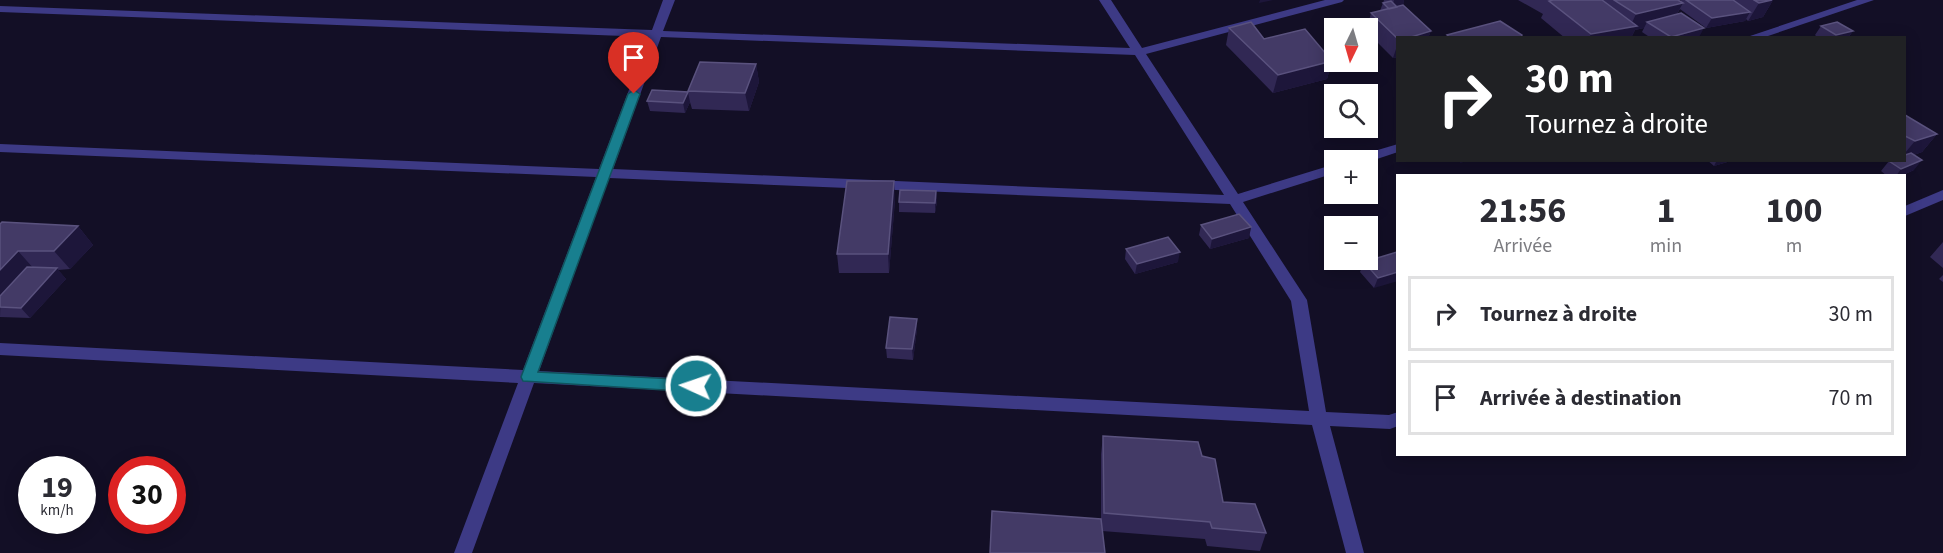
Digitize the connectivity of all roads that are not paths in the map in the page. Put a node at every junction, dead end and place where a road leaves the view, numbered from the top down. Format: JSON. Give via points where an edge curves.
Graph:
{"nodes":[{"id":1,"x":669,"y":0,"type":"edge"},
{"id":2,"x":1105,"y":0,"type":"edge"},
{"id":3,"x":1338,"y":0,"type":"edge"},
{"id":4,"x":1868,"y":0,"type":"edge"},
{"id":5,"x":0,"y":9,"type":"edge"},
{"id":6,"x":656,"y":34,"type":"junction"},
{"id":7,"x":1755,"y":36,"type":"edge"},
{"id":8,"x":1139,"y":52,"type":"junction"},
{"id":9,"x":0,"y":148,"type":"edge"},
{"id":10,"x":1396,"y":149,"type":"edge"},
{"id":11,"x":1378,"y":154,"type":"edge"},
{"id":12,"x":1324,"y":171,"type":"edge"},
{"id":13,"x":604,"y":173,"type":"junction"},
{"id":14,"x":1943,"y":195,"type":"edge"},
{"id":15,"x":1234,"y":200,"type":"junction"},
{"id":16,"x":1906,"y":211,"type":"edge"},
{"id":17,"x":0,"y":349,"type":"edge"},
{"id":18,"x":528,"y":377,"type":"junction"},
{"id":19,"x":1319,"y":418,"type":"junction"},
{"id":20,"x":1396,"y":420,"type":"edge"},
{"id":21,"x":463,"y":553,"type":"edge"},
{"id":22,"x":1355,"y":553,"type":"edge"}],
"edges":[{"from":1,"to":6,"type":"street"},
{"from":2,"to":8,"type":"street"},
{"from":3,"to":8,"type":"street"},
{"from":4,"to":7,"type":"street"},
{"from":5,"to":6,"type":"street"},
{"from":6,"to":8,"type":"street"},
{"from":6,"to":13,"type":"street"},
{"from":8,"to":15,"type":"street"},
{"from":9,"to":13,"type":"street"},
{"from":10,"to":11,"type":"street"},
{"from":12,"to":15,"type":"street"},
{"from":13,"to":15,"type":"street"},
{"from":13,"to":18,"type":"street"},
{"from":14,"to":16,"type":"street"},
{"from":15,"to":19,"type":"street","via":[[1299,300]]},
{"from":17,"to":18,"type":"street"},
{"from":18,"to":19,"type":"street"},
{"from":18,"to":21,"type":"street"},
{"from":19,"to":20,"type":"street"},
{"from":19,"to":22,"type":"street"}]}
